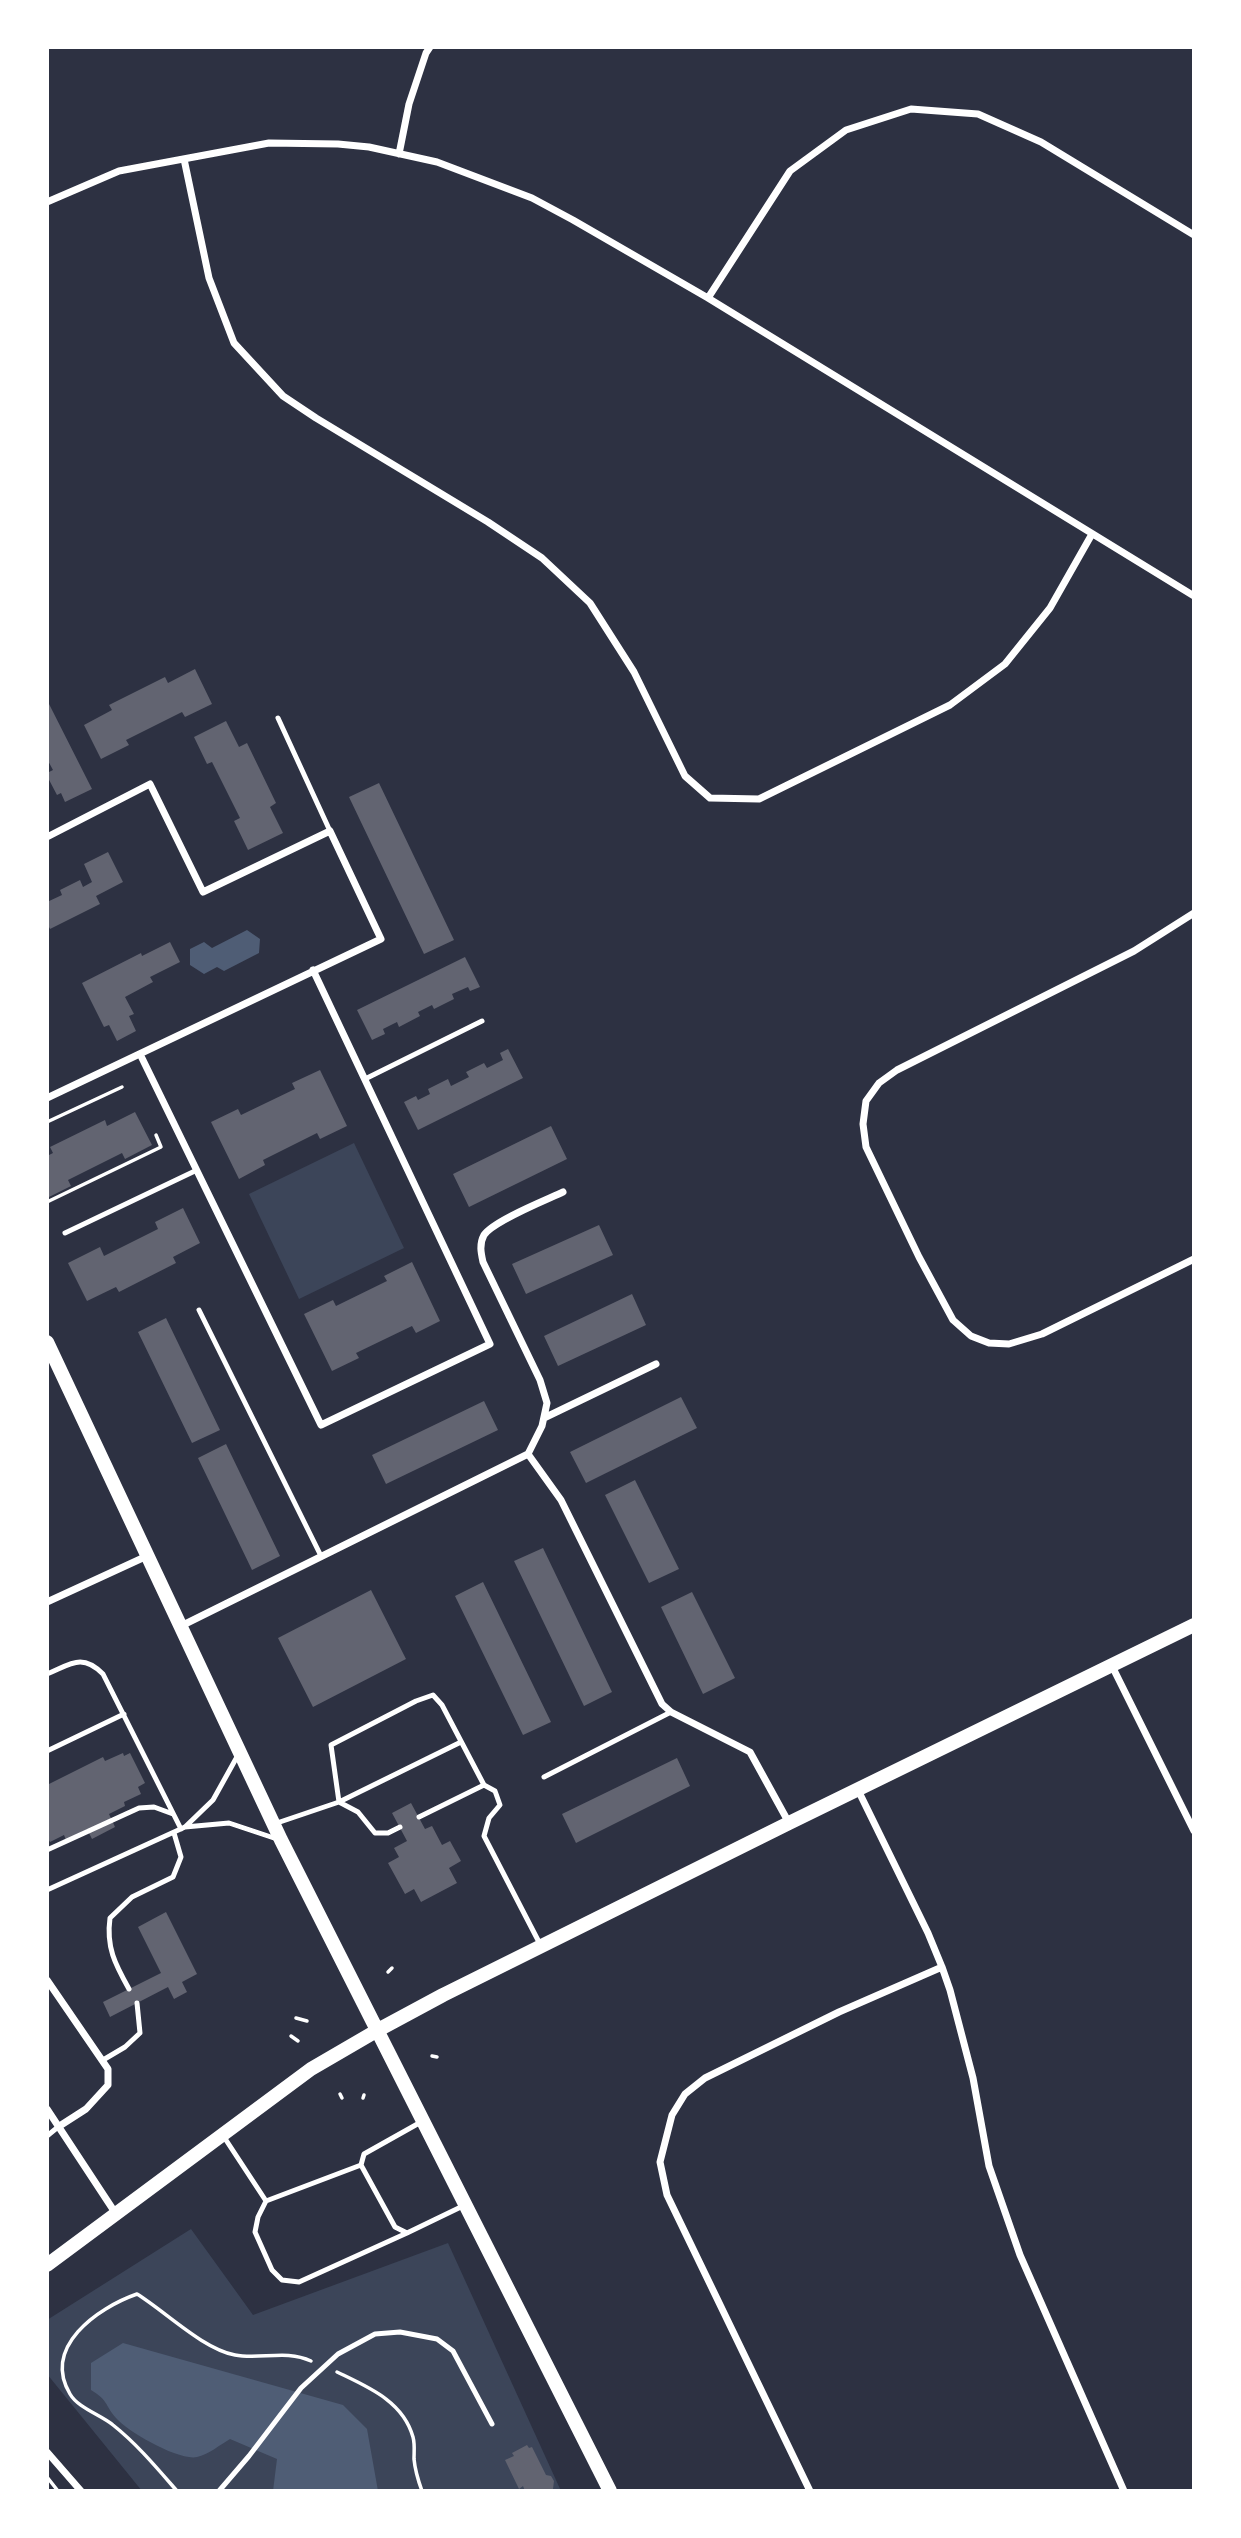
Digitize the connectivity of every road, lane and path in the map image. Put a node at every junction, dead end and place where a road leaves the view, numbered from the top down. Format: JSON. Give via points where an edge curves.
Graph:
{"nodes":[{"id":1,"x":430,"y":47,"type":"edge"},
{"id":2,"x":400,"y":154,"type":"junction"},
{"id":3,"x":184,"y":159,"type":"junction"},
{"id":4,"x":47,"y":202,"type":"edge"},
{"id":5,"x":1194,"y":235,"type":"edge"},
{"id":6,"x":708,"y":298,"type":"junction"},
{"id":7,"x":1092,"y":534,"type":"junction"},
{"id":8,"x":1194,"y":596,"type":"edge"},
{"id":9,"x":278,"y":718,"type":"dead end"},
{"id":10,"x":330,"y":831,"type":"junction"},
{"id":11,"x":47,"y":836,"type":"edge"},
{"id":12,"x":1194,"y":913,"type":"edge"},
{"id":13,"x":313,"y":970,"type":"junction"},
{"id":14,"x":482,"y":1021,"type":"dead end"},
{"id":15,"x":141,"y":1054,"type":"junction"},
{"id":16,"x":365,"y":1079,"type":"junction"},
{"id":17,"x":122,"y":1087,"type":"dead end"},
{"id":18,"x":47,"y":1098,"type":"edge"},
{"id":19,"x":47,"y":1122,"type":"edge"},
{"id":20,"x":156,"y":1135,"type":"dead end"},
{"id":21,"x":197,"y":1170,"type":"junction"},
{"id":22,"x":563,"y":1192,"type":"dead end"},
{"id":23,"x":47,"y":1202,"type":"edge"},
{"id":24,"x":65,"y":1233,"type":"dead end"},
{"id":25,"x":1194,"y":1259,"type":"edge"},
{"id":26,"x":199,"y":1310,"type":"dead end"},
{"id":27,"x":47,"y":1342,"type":"edge"},
{"id":28,"x":656,"y":1364,"type":"dead end"},
{"id":29,"x":544,"y":1418,"type":"junction"},
{"id":30,"x":528,"y":1454,"type":"junction"},
{"id":31,"x":148,"y":1555,"type":"junction"},
{"id":32,"x":321,"y":1556,"type":"junction"},
{"id":33,"x":47,"y":1602,"type":"edge"},
{"id":34,"x":1194,"y":1625,"type":"edge"},
{"id":35,"x":180,"y":1626,"type":"junction"},
{"id":36,"x":1111,"y":1665,"type":"junction"},
{"id":37,"x":47,"y":1674,"type":"edge"},
{"id":38,"x":671,"y":1712,"type":"junction"},
{"id":39,"x":124,"y":1714,"type":"junction"},
{"id":40,"x":461,"y":1742,"type":"junction"},
{"id":41,"x":47,"y":1751,"type":"edge"},
{"id":42,"x":240,"y":1752,"type":"junction"},
{"id":43,"x":544,"y":1777,"type":"dead end"},
{"id":44,"x":484,"y":1785,"type":"junction"},
{"id":45,"x":858,"y":1790,"type":"junction"},
{"id":46,"x":340,"y":1802,"type":"junction"},
{"id":47,"x":173,"y":1814,"type":"junction"},
{"id":48,"x":419,"y":1817,"type":"dead end"},
{"id":49,"x":789,"y":1823,"type":"junction"},
{"id":50,"x":274,"y":1824,"type":"junction"},
{"id":51,"x":400,"y":1827,"type":"dead end"},
{"id":52,"x":183,"y":1828,"type":"junction"},
{"id":53,"x":1194,"y":1831,"type":"edge"},
{"id":54,"x":174,"y":1833,"type":"junction"},
{"id":55,"x":281,"y":1840,"type":"junction"},
{"id":56,"x":47,"y":1850,"type":"edge"},
{"id":57,"x":47,"y":1890,"type":"edge"},
{"id":58,"x":542,"y":1947,"type":"junction"},
{"id":59,"x":942,"y":1967,"type":"junction"},
{"id":60,"x":47,"y":1980,"type":"edge"},
{"id":61,"x":129,"y":1989,"type":"dead end"},
{"id":62,"x":136,"y":2003,"type":"dead end"},
{"id":63,"x":296,"y":2018,"type":"dead end"},
{"id":64,"x":307,"y":2021,"type":"dead end"},
{"id":65,"x":379,"y":2030,"type":"junction"},
{"id":66,"x":291,"y":2036,"type":"dead end"},
{"id":67,"x":298,"y":2041,"type":"dead end"},
{"id":68,"x":103,"y":2060,"type":"junction"},
{"id":69,"x":47,"y":2109,"type":"edge"},
{"id":70,"x":423,"y":2121,"type":"junction"},
{"id":71,"x":58,"y":2127,"type":"junction"},
{"id":72,"x":47,"y":2136,"type":"edge"},
{"id":73,"x":222,"y":2136,"type":"junction"},
{"id":74,"x":361,"y":2165,"type":"junction"},
{"id":75,"x":266,"y":2202,"type":"junction"},
{"id":76,"x":465,"y":2205,"type":"junction"},
{"id":77,"x":116,"y":2214,"type":"junction"},
{"id":78,"x":407,"y":2232,"type":"junction"},
{"id":79,"x":47,"y":2265,"type":"edge"},
{"id":80,"x":324,"y":2367,"type":"junction"},
{"id":81,"x":492,"y":2424,"type":"dead end"},
{"id":82,"x":47,"y":2452,"type":"edge"},
{"id":83,"x":47,"y":2477,"type":"edge"},
{"id":84,"x":58,"y":2491,"type":"edge"},
{"id":85,"x":81,"y":2491,"type":"edge"},
{"id":86,"x":177,"y":2491,"type":"edge"},
{"id":87,"x":219,"y":2491,"type":"edge"},
{"id":88,"x":422,"y":2491,"type":"edge"},
{"id":89,"x":610,"y":2491,"type":"edge"},
{"id":90,"x":810,"y":2491,"type":"edge"},
{"id":91,"x":1125,"y":2491,"type":"edge"}],
"edges":[{"from":1,"to":2,"type":"street","via":[[409,104]]},
{"from":2,"to":3,"type":"street","via":[[338,144],[270,143]]},
{"from":2,"to":6,"type":"street","via":[[437,162],[532,198]]},
{"from":3,"to":4,"type":"street","via":[[119,171]]},
{"from":3,"to":7,"type":"street","via":[[209,278],[234,343],[283,396],[542,558],[590,603],[634,672],[685,776],[710,798],[760,799],[950,705],[1005,664],[1050,608]]},
{"from":5,"to":6,"type":"street","via":[[1041,142],[978,114],[911,109],[846,130],[790,171]]},
{"from":6,"to":7,"type":"street"},
{"from":7,"to":8,"type":"street"},
{"from":9,"to":10,"type":"lane"},
{"from":10,"to":11,"type":"street","via":[[203,892],[150,784]]},
{"from":10,"to":13,"type":"street","via":[[381,939]]},
{"from":12,"to":25,"type":"street","via":[[1134,951],[897,1070],[879,1083],[866,1101],[863,1124],[866,1147],[953,1320],[971,1336],[1009,1345],[1042,1334]]},
{"from":13,"to":15,"type":"street"},
{"from":13,"to":16,"type":"street"},
{"from":14,"to":16,"type":"lane"},
{"from":15,"to":18,"type":"street"},
{"from":15,"to":21,"type":"street"},
{"from":16,"to":21,"type":"street","via":[[490,1344],[321,1425]]},
{"from":17,"to":19,"type":"path"},
{"from":20,"to":23,"type":"path","via":[[161,1147]]},
{"from":21,"to":24,"type":"lane"},
{"from":22,"to":29,"type":"street","via":[[495,1225],[484,1235],[480,1248],[540,1380],[547,1403]]},
{"from":26,"to":32,"type":"lane"},
{"from":27,"to":31,"type":"main road"},
{"from":28,"to":29,"type":"street"},
{"from":29,"to":30,"type":"street"},
{"from":30,"to":32,"type":"street"},
{"from":30,"to":38,"type":"street","via":[[561,1500],[662,1704]]},
{"from":31,"to":33,"type":"street"},
{"from":31,"to":35,"type":"main road"},
{"from":32,"to":35,"type":"street"},
{"from":34,"to":36,"type":"main road"},
{"from":35,"to":42,"type":"main road"},
{"from":36,"to":45,"type":"main road"},
{"from":36,"to":53,"type":"street"},
{"from":37,"to":39,"type":"lane","via":[[77,1661],[92,1662]]},
{"from":38,"to":43,"type":"lane"},
{"from":38,"to":49,"type":"street","via":[[750,1752]]},
{"from":39,"to":41,"type":"lane"},
{"from":39,"to":47,"type":"lane"},
{"from":40,"to":44,"type":"lane"},
{"from":40,"to":46,"type":"lane"},
{"from":40,"to":46,"type":"lane","via":[[433,1695],[416,1701],[331,1745]]},
{"from":42,"to":50,"type":"main road"},
{"from":42,"to":52,"type":"lane","via":[[213,1800]]},
{"from":44,"to":48,"type":"lane"},
{"from":44,"to":58,"type":"lane","via":[[495,1791],[500,1805],[489,1818],[484,1836]]},
{"from":45,"to":49,"type":"main road"},
{"from":45,"to":59,"type":"street"},
{"from":46,"to":50,"type":"lane"},
{"from":46,"to":51,"type":"lane","via":[[358,1812],[375,1833]]},
{"from":47,"to":52,"type":"lane"},
{"from":47,"to":56,"type":"lane","via":[[154,1807],[139,1808]]},
{"from":49,"to":58,"type":"main road"},
{"from":50,"to":55,"type":"main road"},
{"from":52,"to":54,"type":"lane"},
{"from":52,"to":55,"type":"lane","via":[[229,1823]]},
{"from":54,"to":57,"type":"lane"},
{"from":54,"to":61,"type":"lane","via":[[181,1857],[173,1877],[132,1897],[110,1918],[107,1936]]},
{"from":55,"to":65,"type":"main road"},
{"from":58,"to":65,"type":"main road"},
{"from":59,"to":90,"type":"street","via":[[705,2078],[685,2094],[672,2116],[660,2162],[667,2194]]},
{"from":59,"to":91,"type":"street","via":[[973,2078],[989,2166],[1020,2255]]},
{"from":60,"to":68,"type":"street"},
{"from":62,"to":68,"type":"lane","via":[[140,2033]]},
{"from":63,"to":64,"type":"path"},
{"from":65,"to":70,"type":"main road"},
{"from":65,"to":73,"type":"main road","via":[[311,2069]]},
{"from":66,"to":67,"type":"path"},
{"from":68,"to":71,"type":"street","via":[[108,2085],[86,2109]]},
{"from":69,"to":71,"type":"street"},
{"from":70,"to":74,"type":"lane","via":[[363,2154]]},
{"from":70,"to":76,"type":"main road"},
{"from":71,"to":72,"type":"lane"},
{"from":71,"to":77,"type":"street"},
{"from":73,"to":75,"type":"lane"},
{"from":73,"to":77,"type":"main road"},
{"from":74,"to":75,"type":"lane"},
{"from":74,"to":78,"type":"lane","via":[[395,2227]]},
{"from":75,"to":78,"type":"lane","via":[[256,2232],[272,2270],[282,2280],[299,2282]]},
{"from":76,"to":78,"type":"lane"},
{"from":76,"to":89,"type":"main road"},
{"from":77,"to":79,"type":"main road"},
{"from":80,"to":81,"type":"lane","via":[[374,2334],[400,2332],[437,2339],[453,2351]]},
{"from":80,"to":86,"type":"path","via":[[280,2354],[233,2355],[187,2330],[137,2294],[94,2318],[63,2354],[68,2390],[113,2425]]},
{"from":80,"to":87,"type":"lane","via":[[301,2388]]},
{"from":80,"to":88,"type":"path","via":[[376,2389],[393,2405],[414,2439]]},
{"from":82,"to":85,"type":"street"},
{"from":83,"to":84,"type":"path"}]}
